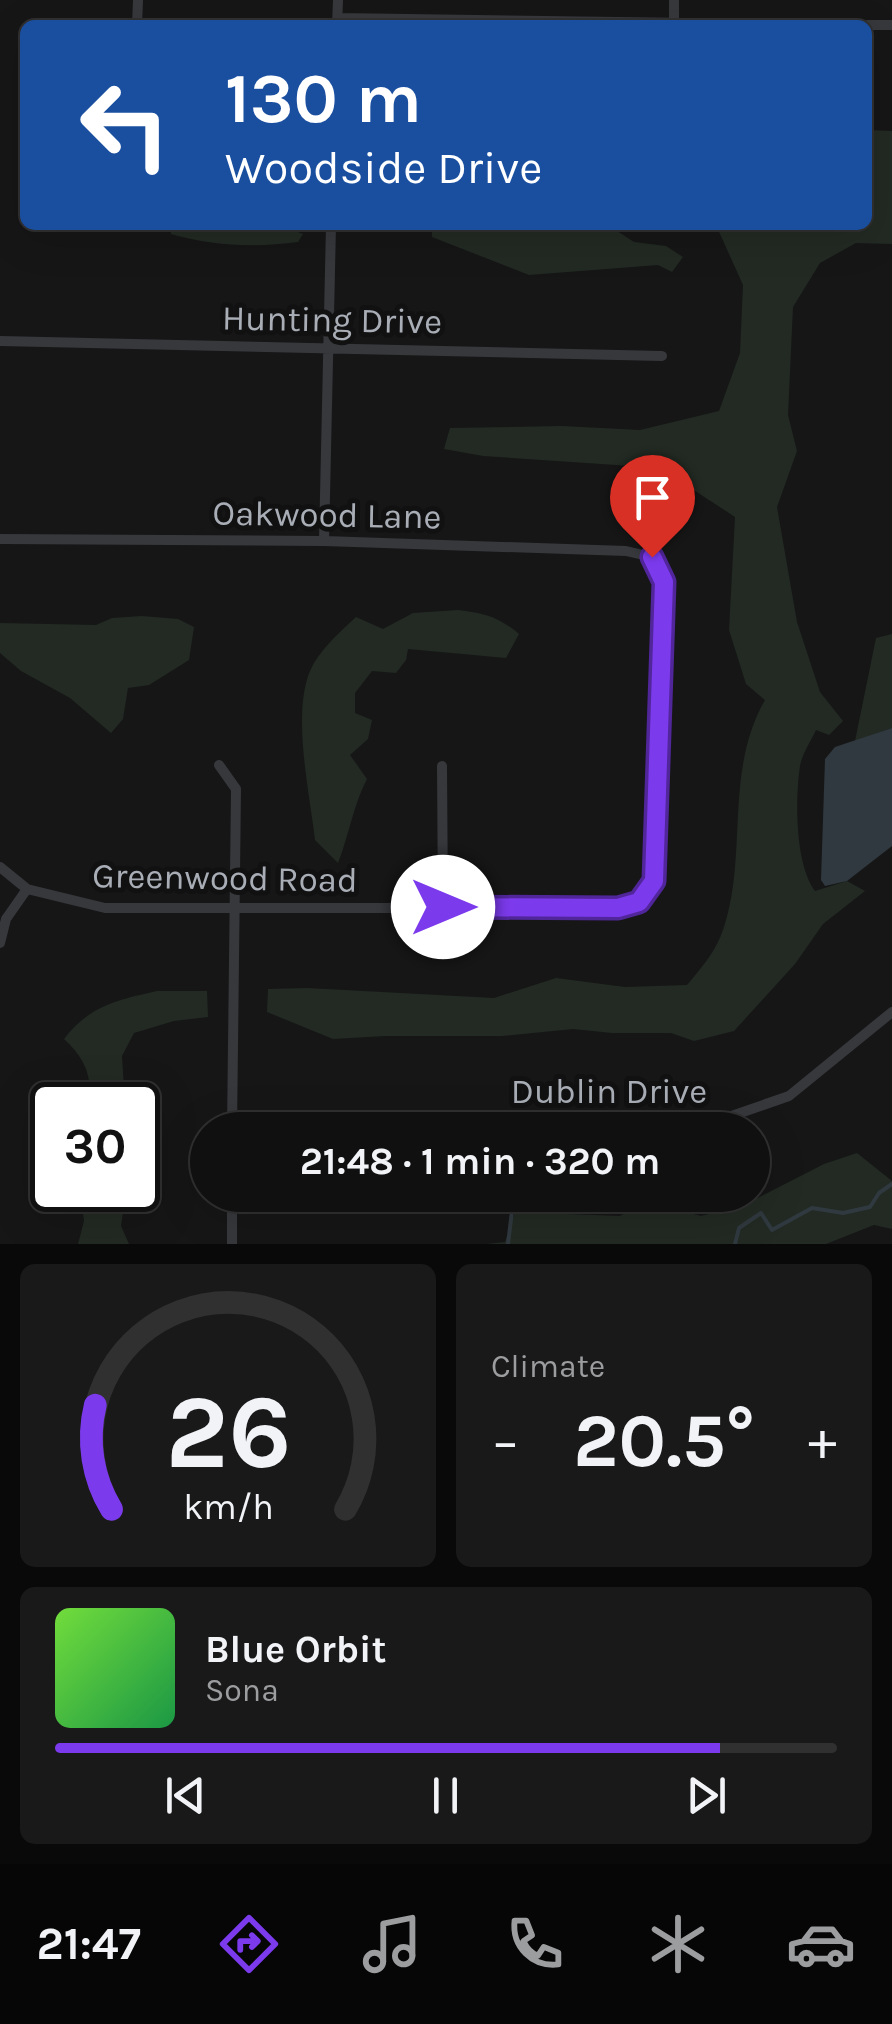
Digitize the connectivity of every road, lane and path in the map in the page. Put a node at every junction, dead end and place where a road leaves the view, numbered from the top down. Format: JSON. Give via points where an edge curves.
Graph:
{"nodes":[{"id":1,"x":332,"y":230,"type":"edge"},
{"id":2,"x":0,"y":341,"type":"edge"},
{"id":3,"x":329,"y":347,"type":"junction"},
{"id":4,"x":662,"y":356,"type":"dead end"},
{"id":5,"x":0,"y":539,"type":"edge"},
{"id":6,"x":324,"y":541,"type":"junction"},
{"id":7,"x":219,"y":765,"type":"dead end"},
{"id":8,"x":442,"y":766,"type":"dead end"},
{"id":9,"x":0,"y":867,"type":"edge"},
{"id":10,"x":27,"y":889,"type":"junction"},
{"id":11,"x":639,"y":902,"type":"joint"},
{"id":12,"x":443,"y":907,"type":"junction"},
{"id":13,"x":236,"y":908,"type":"junction"},
{"id":14,"x":0,"y":944,"type":"edge"},
{"id":15,"x":892,"y":1012,"type":"edge"},
{"id":16,"x":232,"y":1112,"type":"edge"},
{"id":17,"x":741,"y":1112,"type":"edge"},
{"id":18,"x":232,"y":1212,"type":"edge"},
{"id":19,"x":232,"y":1244,"type":"edge"}],
"edges":[{"from":1,"to":3,"type":"street"},
{"from":2,"to":3,"type":"street","name":"Hunting Drive"},
{"from":3,"to":4,"type":"street","name":"Hunting Drive"},
{"from":3,"to":6,"type":"street"},
{"from":5,"to":6,"type":"street","name":"Oakwood Lane"},
{"from":6,"to":11,"type":"street","name":"Oakwood Lane","via":[[652,557],[664,582],[654,881]]},
{"from":7,"to":13,"type":"street","via":[[236,789]]},
{"from":8,"to":12,"type":"street"},
{"from":9,"to":10,"type":"street","name":"Greenwood Road"},
{"from":10,"to":13,"type":"street","name":"Greenwood Road","via":[[105,908]]},
{"from":10,"to":14,"type":"street","via":[[6,918]]},
{"from":11,"to":12,"type":"street","name":"Greenwood Road","via":[[618,908]]},
{"from":12,"to":13,"type":"street","name":"Greenwood Road"},
{"from":13,"to":16,"type":"street"},
{"from":15,"to":17,"type":"street","name":"Dublin Drive","via":[[789,1096]]},
{"from":18,"to":19,"type":"street"}]}
